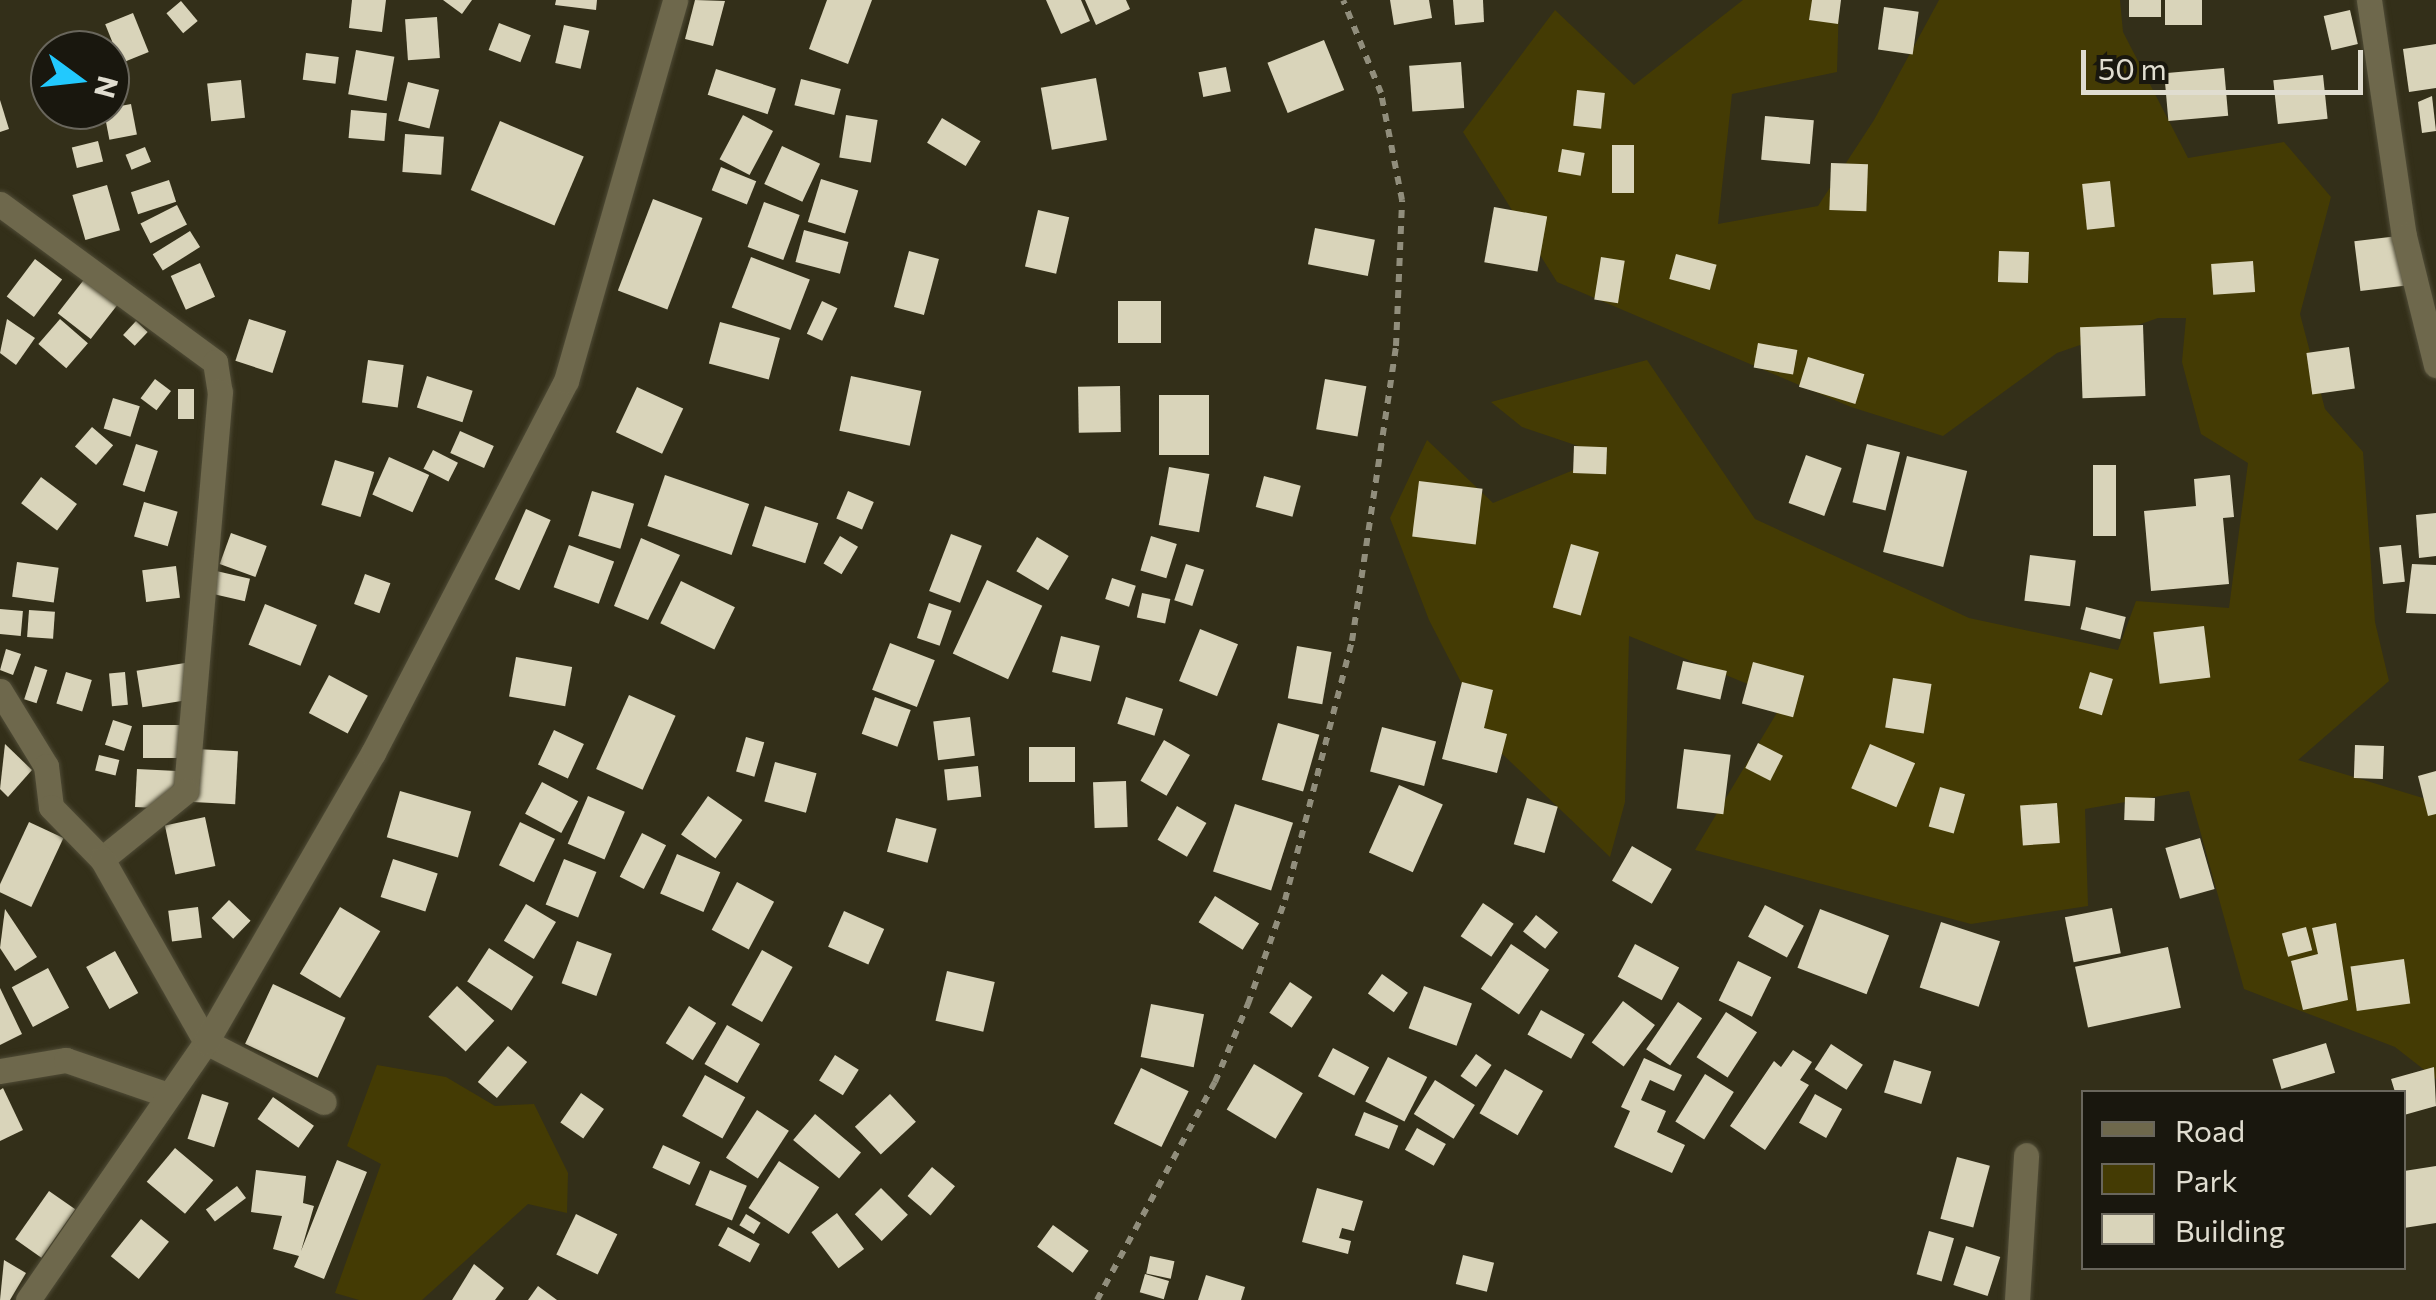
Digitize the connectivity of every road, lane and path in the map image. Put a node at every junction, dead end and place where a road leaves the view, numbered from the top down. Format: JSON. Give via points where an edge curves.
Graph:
{"nodes":[{"id":1,"x":675,"y":0,"type":"edge"},
{"id":2,"x":1342,"y":0,"type":"edge"},
{"id":3,"x":2370,"y":0,"type":"edge"},
{"id":4,"x":0,"y":204,"type":"edge"},
{"id":5,"x":2436,"y":365,"type":"edge"},
{"id":6,"x":0,"y":691,"type":"edge"},
{"id":7,"x":102,"y":859,"type":"junction"},
{"id":8,"x":206,"y":1042,"type":"junction"},
{"id":9,"x":0,"y":1071,"type":"edge"},
{"id":10,"x":165,"y":1094,"type":"junction"},
{"id":11,"x":324,"y":1102,"type":"dead end"},
{"id":12,"x":2026,"y":1155,"type":"dead end"},
{"id":13,"x":28,"y":1300,"type":"edge"},
{"id":14,"x":1097,"y":1300,"type":"edge"},
{"id":15,"x":2017,"y":1300,"type":"edge"}],
"edges":[{"from":1,"to":8,"type":"street","via":[[566,381],[372,753]]},
{"from":2,"to":14,"type":"path","via":[[1381,93],[1402,200],[1396,346],[1352,641],[1285,900],[1248,1004],[1215,1082]]},
{"from":3,"to":5,"type":"street","via":[[2404,236]]},
{"from":4,"to":7,"type":"street","via":[[215,362],[220,392],[186,791]]},
{"from":6,"to":7,"type":"street","via":[[46,766],[51,807]]},
{"from":7,"to":8,"type":"street"},
{"from":8,"to":10,"type":"street"},
{"from":8,"to":11,"type":"street"},
{"from":9,"to":10,"type":"street","via":[[66,1060]]},
{"from":10,"to":13,"type":"street"},
{"from":12,"to":15,"type":"street"}]}
